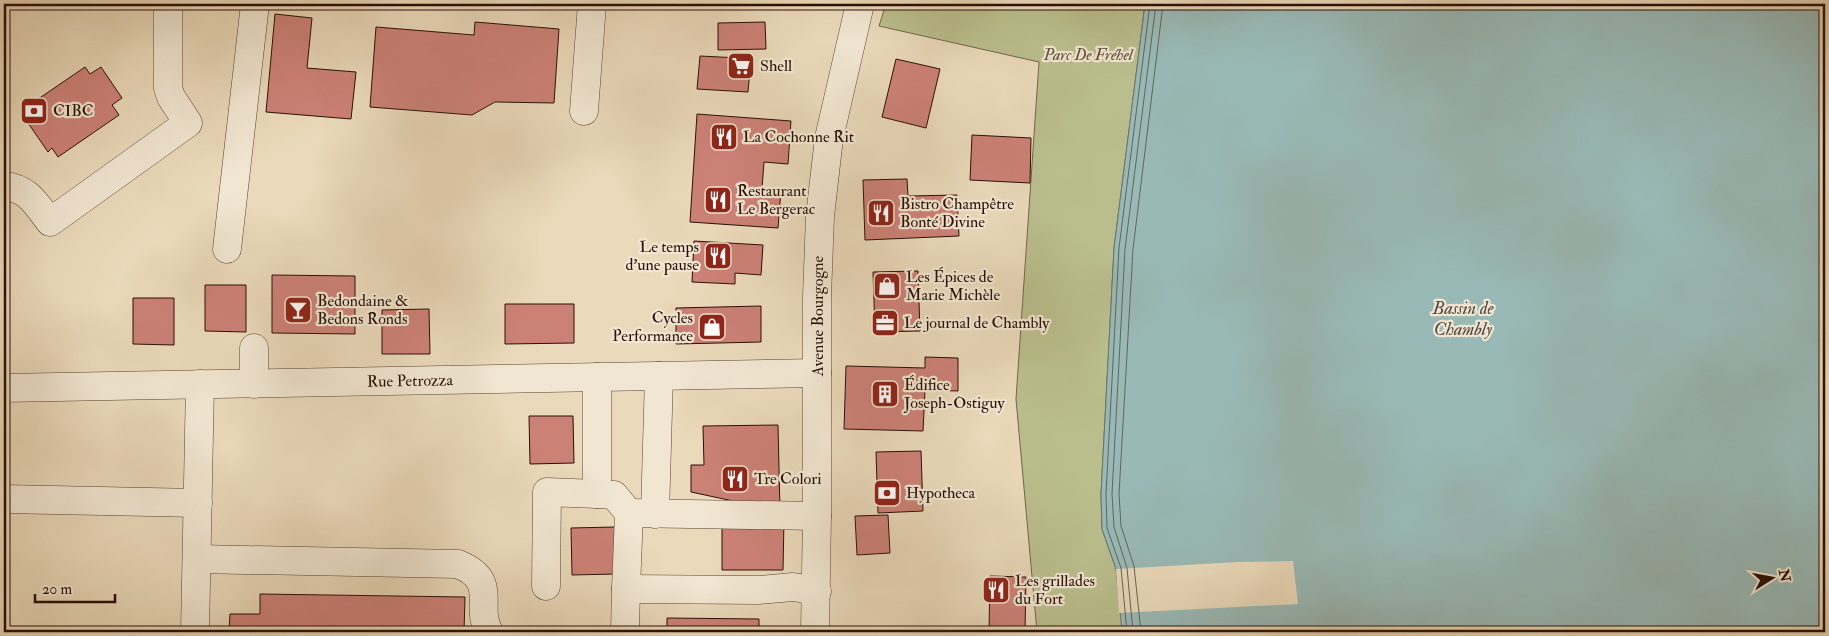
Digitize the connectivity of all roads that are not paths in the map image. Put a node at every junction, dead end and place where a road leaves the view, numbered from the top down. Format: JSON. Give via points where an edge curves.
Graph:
{"nodes":[{"id":1,"x":168,"y":4,"type":"edge"},
{"id":2,"x":255,"y":4,"type":"edge"},
{"id":3,"x":592,"y":4,"type":"edge"},
{"id":4,"x":860,"y":4,"type":"edge"},
{"id":5,"x":584,"y":111,"type":"dead end"},
{"id":6,"x":4,"y":186,"type":"edge"},
{"id":7,"x":227,"y":249,"type":"dead end"},
{"id":8,"x":254,"y":348,"type":"dead end"},
{"id":9,"x":817,"y":373,"type":"junction"},
{"id":10,"x":659,"y":376,"type":"junction"},
{"id":11,"x":597,"y":377,"type":"junction"},
{"id":12,"x":200,"y":384,"type":"junction"},
{"id":13,"x":254,"y":384,"type":"junction"},
{"id":14,"x":4,"y":388,"type":"edge"},
{"id":15,"x":597,"y":494,"type":"junction"},
{"id":16,"x":4,"y":499,"type":"edge"},
{"id":17,"x":198,"y":503,"type":"junction"},
{"id":18,"x":642,"y":513,"type":"junction"},
{"id":19,"x":817,"y":516,"type":"junction"},
{"id":20,"x":197,"y":559,"type":"junction"},
{"id":21,"x":546,"y":586,"type":"dead end"},
{"id":22,"x":626,"y":589,"type":"junction"},
{"id":23,"x":817,"y":591,"type":"junction"},
{"id":24,"x":195,"y":632,"type":"edge"},
{"id":25,"x":489,"y":632,"type":"edge"},
{"id":26,"x":625,"y":632,"type":"edge"},
{"id":27,"x":815,"y":632,"type":"edge"}],
"edges":[{"from":1,"to":6,"type":"street","via":[[168,88],[188,123],[50,222],[27,194],[14,186]]},
{"from":2,"to":7,"type":"street"},
{"from":3,"to":5,"type":"street"},
{"from":4,"to":9,"type":"street","name":"Avenue Bourgogne","via":[[823,176],[818,258]]},
{"from":8,"to":13,"type":"street"},
{"from":9,"to":10,"type":"street","name":"Rue Petrozza"},
{"from":9,"to":19,"type":"street","name":"Avenue Bourgogne"},
{"from":10,"to":11,"type":"street","name":"Rue Petrozza"},
{"from":10,"to":18,"type":"street"},
{"from":11,"to":13,"type":"street","name":"Rue Petrozza"},
{"from":11,"to":15,"type":"street"},
{"from":12,"to":13,"type":"street","name":"Rue Petrozza"},
{"from":12,"to":14,"type":"street","name":"Rue Petrozza"},
{"from":12,"to":17,"type":"street"},
{"from":15,"to":18,"type":"street","via":[[614,495]]},
{"from":15,"to":21,"type":"street","via":[[547,492]]},
{"from":16,"to":17,"type":"street"},
{"from":17,"to":20,"type":"street"},
{"from":18,"to":19,"type":"street"},
{"from":18,"to":22,"type":"street"},
{"from":19,"to":23,"type":"street","name":"Avenue Bourgogne"},
{"from":20,"to":24,"type":"street"},
{"from":20,"to":25,"type":"street","via":[[458,564],[470,569],[482,585],[485,624]]},
{"from":22,"to":23,"type":"street","via":[[759,590],[793,587]]},
{"from":22,"to":26,"type":"street"},
{"from":23,"to":27,"type":"street","name":"Avenue Bourgogne"}]}
